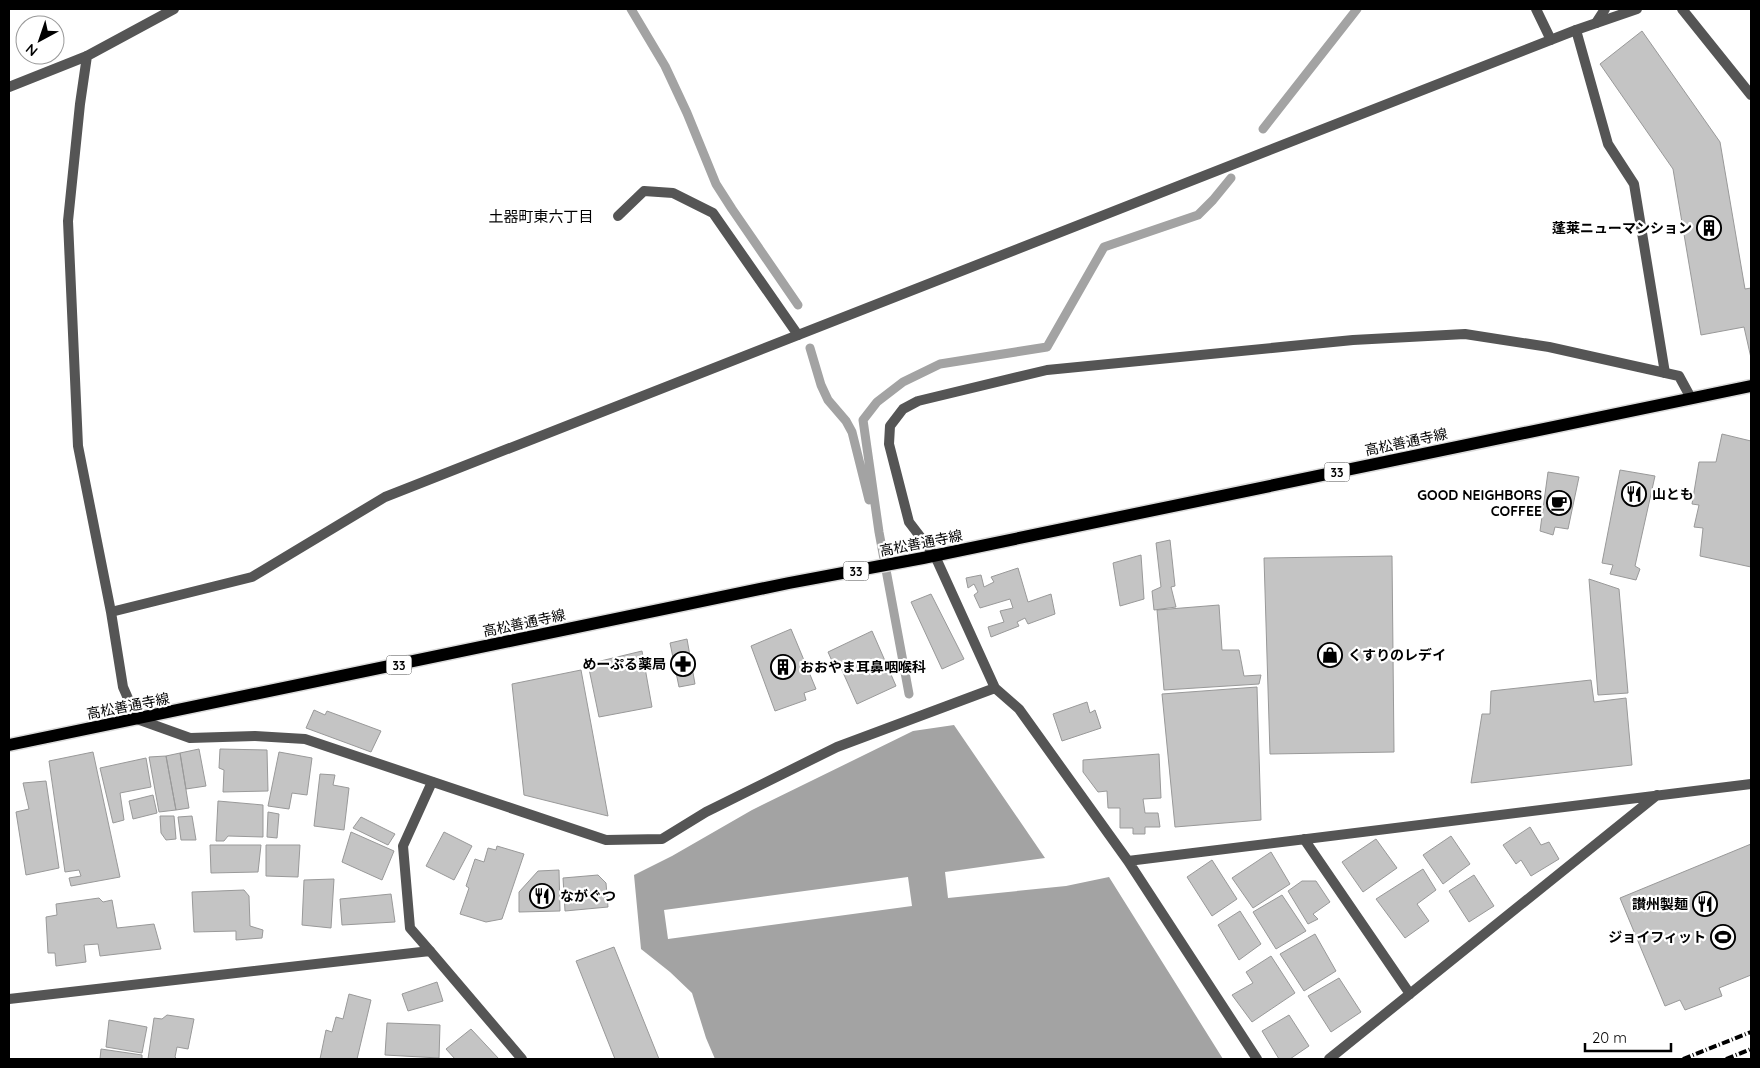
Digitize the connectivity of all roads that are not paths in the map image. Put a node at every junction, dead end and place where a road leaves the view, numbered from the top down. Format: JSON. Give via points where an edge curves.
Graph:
{"nodes":[{"id":1,"x":174,"y":9,"type":"edge"},
{"id":2,"x":1536,"y":9,"type":"edge"},
{"id":3,"x":1605,"y":9,"type":"edge"},
{"id":4,"x":1637,"y":9,"type":"edge"},
{"id":5,"x":1682,"y":9,"type":"edge"},
{"id":6,"x":1596,"y":23,"type":"junction"},
{"id":7,"x":1576,"y":30,"type":"junction"},
{"id":8,"x":1551,"y":40,"type":"junction"},
{"id":9,"x":87,"y":56,"type":"junction"},
{"id":10,"x":9,"y":87,"type":"edge"},
{"id":11,"x":1751,"y":96,"type":"edge"},
{"id":12,"x":618,"y":216,"type":"dead end"},
{"id":13,"x":798,"y":335,"type":"junction"},
{"id":14,"x":1665,"y":373,"type":"junction"},
{"id":15,"x":1751,"y":386,"type":"edge"},
{"id":16,"x":1691,"y":398,"type":"junction"},
{"id":17,"x":929,"y":557,"type":"junction"},
{"id":18,"x":112,"y":612,"type":"junction"},
{"id":19,"x":994,"y":688,"type":"junction"},
{"id":20,"x":137,"y":719,"type":"junction"},
{"id":21,"x":9,"y":745,"type":"edge"},
{"id":22,"x":432,"y":782,"type":"junction"},
{"id":23,"x":1751,"y":784,"type":"edge"},
{"id":24,"x":1657,"y":795,"type":"junction"},
{"id":25,"x":1304,"y":839,"type":"junction"},
{"id":26,"x":1128,"y":861,"type":"junction"},
{"id":27,"x":430,"y":951,"type":"junction"},
{"id":28,"x":1410,"y":994,"type":"junction"},
{"id":29,"x":9,"y":999,"type":"edge"},
{"id":30,"x":522,"y":1059,"type":"edge"},
{"id":31,"x":1257,"y":1059,"type":"edge"},
{"id":32,"x":1329,"y":1059,"type":"edge"}],
"edges":[{"from":1,"to":9,"type":"street"},
{"from":2,"to":8,"type":"street"},
{"from":3,"to":6,"type":"street"},
{"from":4,"to":6,"type":"street"},
{"from":5,"to":11,"type":"street"},
{"from":6,"to":7,"type":"street"},
{"from":7,"to":8,"type":"street"},
{"from":7,"to":14,"type":"street","via":[[1608,144],[1634,184]]},
{"from":8,"to":13,"type":"street"},
{"from":9,"to":10,"type":"street"},
{"from":9,"to":18,"type":"street","via":[[68,231],[78,446]]},
{"from":12,"to":13,"type":"street","via":[[644,191],[673,193],[712,214]]},
{"from":13,"to":18,"type":"street","via":[[385,497],[252,577]]},
{"from":14,"to":16,"type":"street","via":[[1679,376]]},
{"from":14,"to":17,"type":"street","via":[[1549,347],[1465,334],[1353,340],[1047,370],[918,400],[903,409],[890,426],[889,444],[909,522]]},
{"from":15,"to":16,"type":"main road","name":"高松善通寺線","number":"33"},
{"from":16,"to":17,"type":"main road","name":"高松善通寺線","number":"33"},
{"from":17,"to":19,"type":"street"},
{"from":17,"to":20,"type":"main road","name":"高松善通寺線","number":"33","via":[[789,583]]},
{"from":18,"to":20,"type":"street","via":[[123,687]]},
{"from":19,"to":22,"type":"street","via":[[837,747],[706,812],[662,839],[606,840]]},
{"from":19,"to":26,"type":"street","via":[[1019,709]]},
{"from":20,"to":21,"type":"main road","name":"高松善通寺線","number":"33"},
{"from":20,"to":22,"type":"street","via":[[190,738],[255,736],[304,739]]},
{"from":22,"to":27,"type":"street","via":[[403,846],[410,928]]},
{"from":23,"to":24,"type":"street"},
{"from":24,"to":25,"type":"street"},
{"from":24,"to":28,"type":"street"},
{"from":25,"to":26,"type":"street"},
{"from":25,"to":28,"type":"street"},
{"from":26,"to":31,"type":"street"},
{"from":27,"to":29,"type":"street"},
{"from":27,"to":30,"type":"street"},
{"from":28,"to":32,"type":"street"}]}
